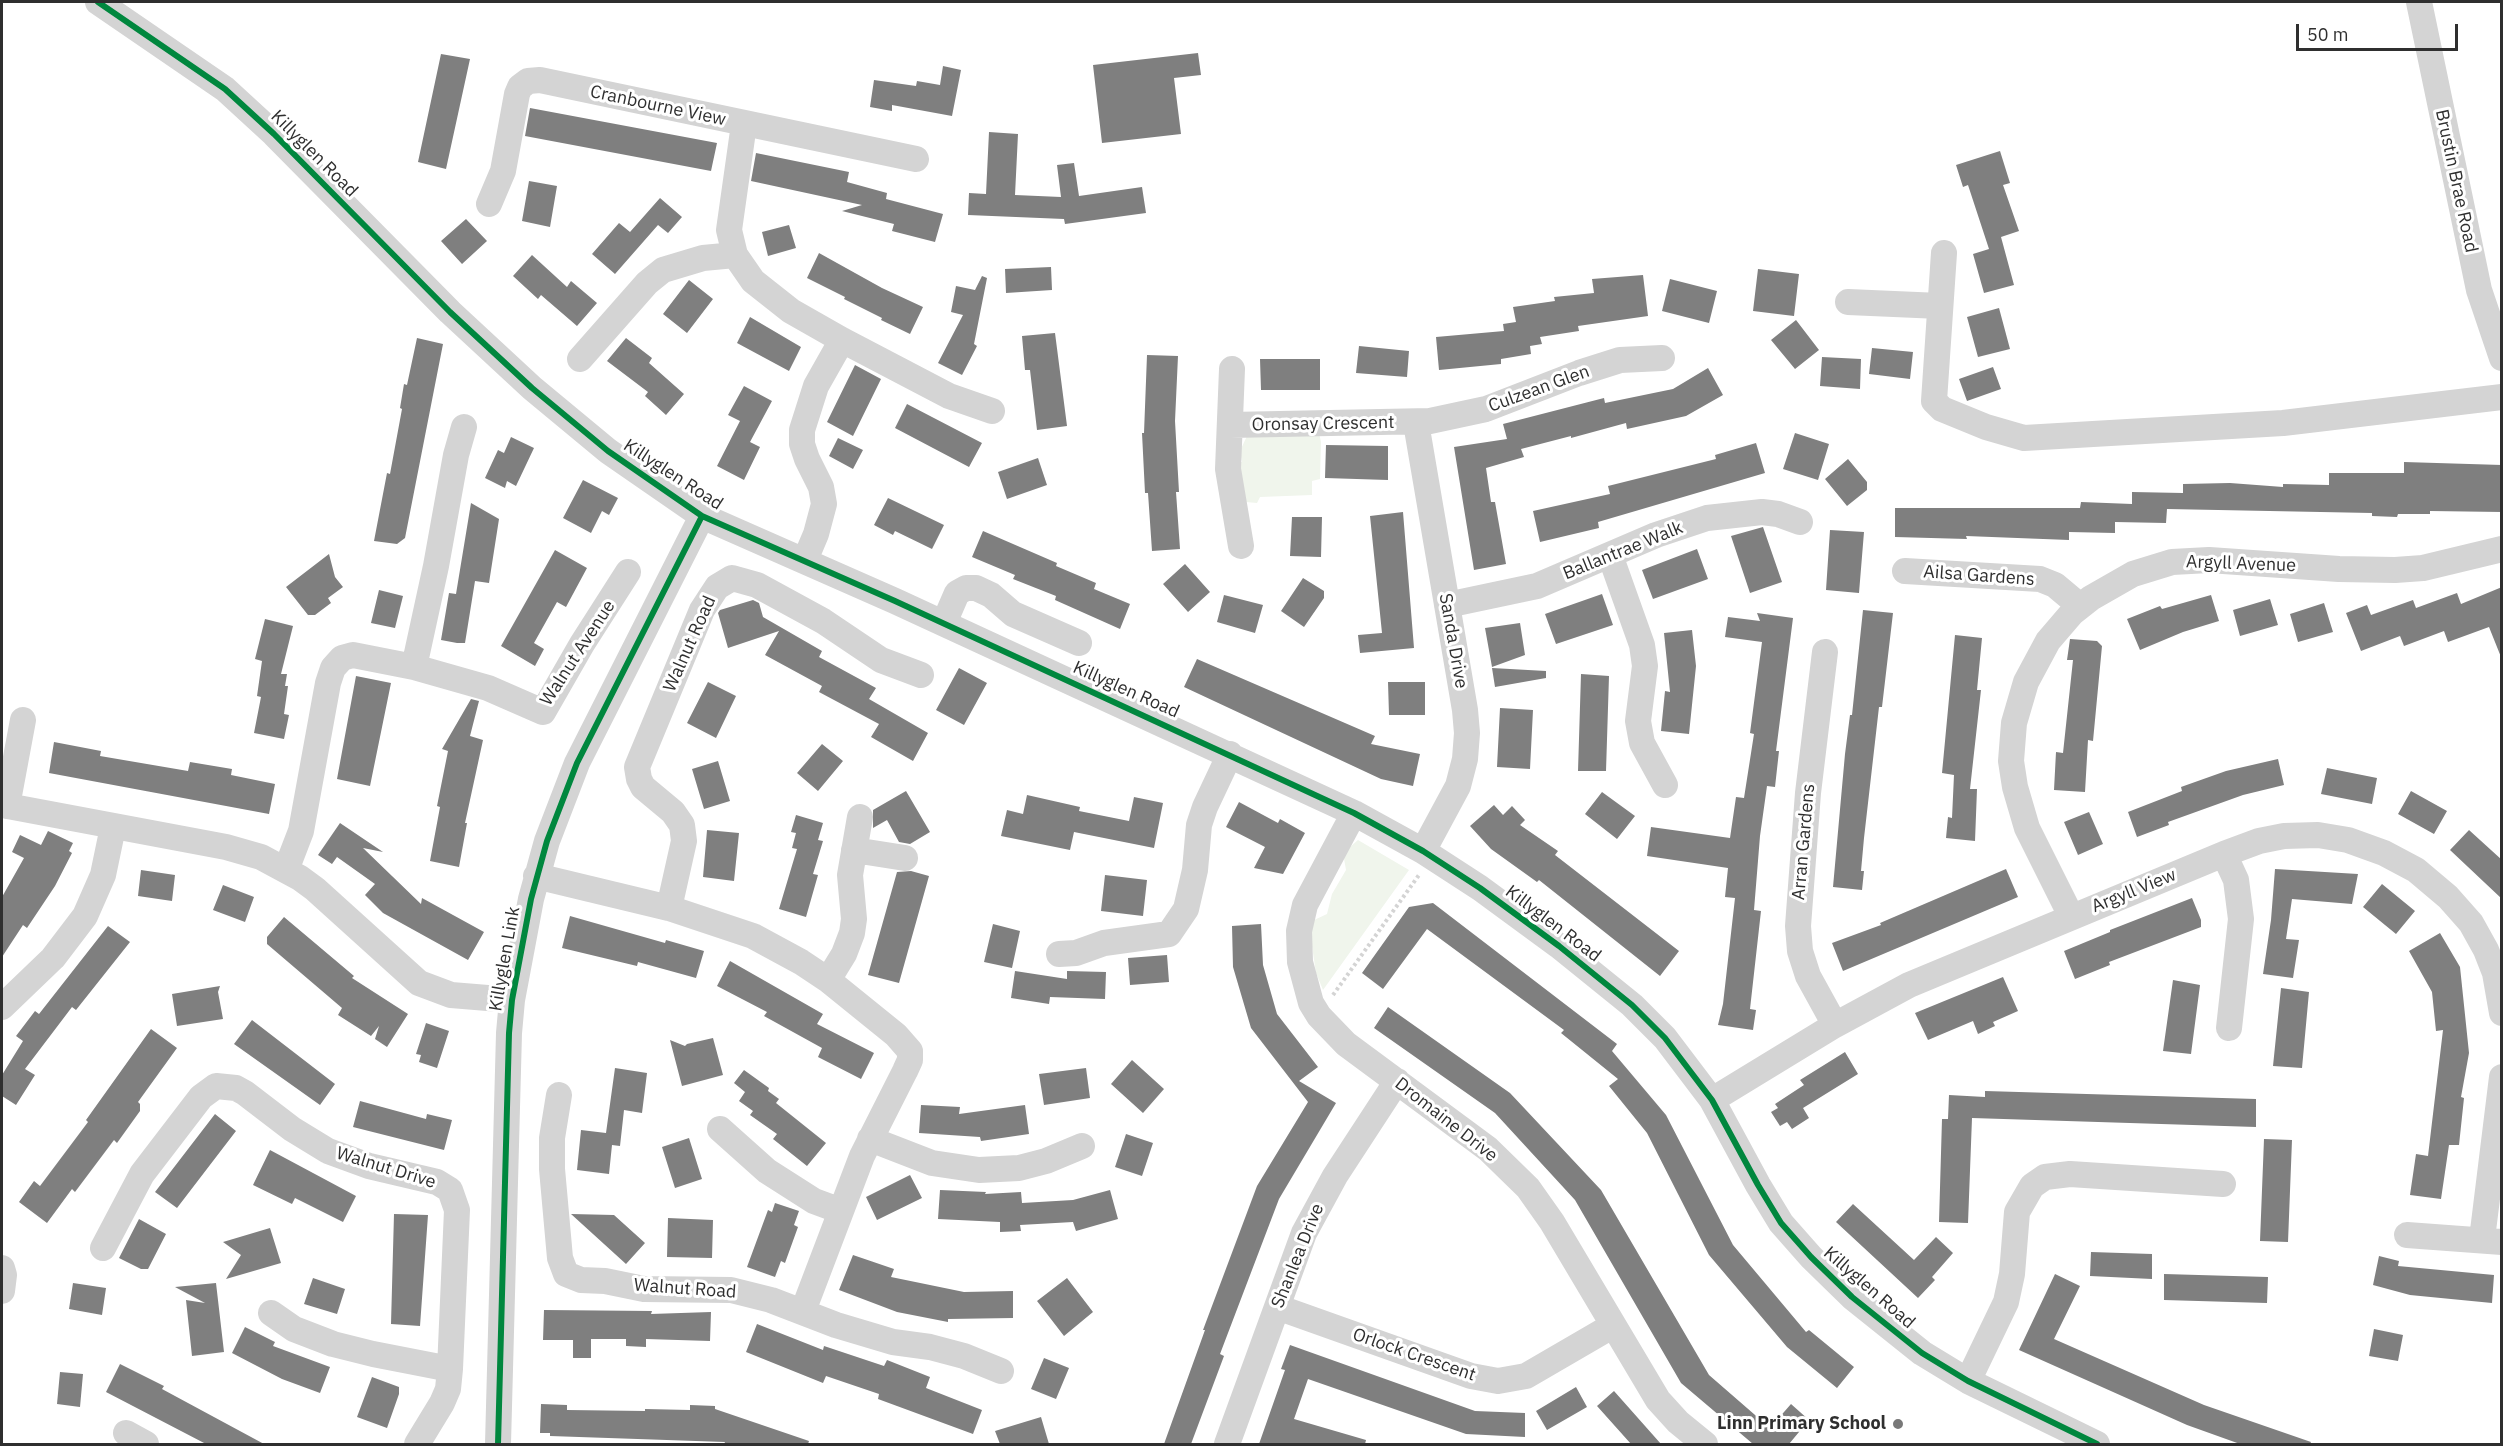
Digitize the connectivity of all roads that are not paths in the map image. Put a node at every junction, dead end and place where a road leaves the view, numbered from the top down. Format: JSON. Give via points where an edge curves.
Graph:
{"nodes":[{"id":1,"x":98,"y":2,"type":"edge"},
{"id":2,"x":2419,"y":2,"type":"edge"},
{"id":3,"x":744,"y":124,"type":"junction"},
{"id":4,"x":916,"y":159,"type":"dead end"},
{"id":5,"x":489,"y":204,"type":"dead end"},
{"id":6,"x":1944,"y":253,"type":"dead end"},
{"id":7,"x":735,"y":255,"type":"junction"},
{"id":8,"x":1848,"y":302,"type":"dead end"},
{"id":9,"x":1941,"y":306,"type":"junction"},
{"id":10,"x":842,"y":340,"type":"junction"},
{"id":11,"x":1662,"y":358,"type":"dead end"},
{"id":12,"x":2502,"y":358,"type":"edge"},
{"id":13,"x":580,"y":359,"type":"dead end"},
{"id":14,"x":1232,"y":369,"type":"dead end"},
{"id":15,"x":2502,"y":397,"type":"edge"},
{"id":16,"x":992,"y":411,"type":"dead end"},
{"id":17,"x":1416,"y":423,"type":"junction"},
{"id":18,"x":1230,"y":424,"type":"junction"},
{"id":19,"x":464,"y":427,"type":"dead end"},
{"id":20,"x":702,"y":516,"type":"junction"},
{"id":21,"x":1800,"y":522,"type":"dead end"},
{"id":22,"x":1242,"y":546,"type":"dead end"},
{"id":23,"x":2502,"y":549,"type":"edge"},
{"id":24,"x":1610,"y":555,"type":"junction"},
{"id":25,"x":805,"y":560,"type":"junction"},
{"id":26,"x":628,"y":572,"type":"dead end"},
{"id":27,"x":1905,"y":572,"type":"dead end"},
{"id":28,"x":1447,"y":605,"type":"junction"},
{"id":29,"x":2080,"y":606,"type":"junction"},
{"id":30,"x":944,"y":623,"type":"junction"},
{"id":31,"x":1079,"y":643,"type":"dead end"},
{"id":32,"x":1825,"y":652,"type":"dead end"},
{"id":33,"x":414,"y":667,"type":"junction"},
{"id":34,"x":921,"y":675,"type":"dead end"},
{"id":35,"x":22,"y":720,"type":"dead end"},
{"id":36,"x":1230,"y":754,"type":"junction"},
{"id":37,"x":1665,"y":785,"type":"dead end"},
{"id":38,"x":4,"y":805,"type":"edge"},
{"id":39,"x":1354,"y":813,"type":"junction"},
{"id":40,"x":860,"y":817,"type":"dead end"},
{"id":41,"x":113,"y":827,"type":"junction"},
{"id":42,"x":854,"y":850,"type":"junction"},
{"id":43,"x":1428,"y":854,"type":"junction"},
{"id":44,"x":2224,"y":854,"type":"junction"},
{"id":45,"x":905,"y":858,"type":"dead end"},
{"id":46,"x":286,"y":870,"type":"junction"},
{"id":47,"x":536,"y":876,"type":"junction"},
{"id":48,"x":669,"y":908,"type":"junction"},
{"id":49,"x":2071,"y":916,"type":"junction"},
{"id":50,"x":1059,"y":954,"type":"dead end"},
{"id":51,"x":828,"y":981,"type":"junction"},
{"id":52,"x":512,"y":1000,"type":"junction"},
{"id":53,"x":2,"y":1007,"type":"edge"},
{"id":54,"x":2502,"y":1013,"type":"edge"},
{"id":55,"x":1835,"y":1025,"type":"junction"},
{"id":56,"x":2229,"y":1028,"type":"dead end"},
{"id":57,"x":2502,"y":1077,"type":"edge"},
{"id":58,"x":1397,"y":1082,"type":"junction"},
{"id":59,"x":559,"y":1095,"type":"dead end"},
{"id":60,"x":1712,"y":1100,"type":"junction"},
{"id":61,"x":720,"y":1129,"type":"dead end"},
{"id":62,"x":870,"y":1139,"type":"junction"},
{"id":63,"x":1082,"y":1146,"type":"dead end"},
{"id":64,"x":2223,"y":1184,"type":"dead end"},
{"id":65,"x":840,"y":1211,"type":"junction"},
{"id":66,"x":2407,"y":1235,"type":"dead end"},
{"id":67,"x":2492,"y":1240,"type":"edge"},
{"id":68,"x":103,"y":1248,"type":"dead end"},
{"id":69,"x":2,"y":1268,"type":"edge"},
{"id":70,"x":2,"y":1291,"type":"edge"},
{"id":71,"x":1277,"y":1307,"type":"junction"},
{"id":72,"x":803,"y":1311,"type":"junction"},
{"id":73,"x":271,"y":1313,"type":"dead end"},
{"id":74,"x":1612,"y":1326,"type":"junction"},
{"id":75,"x":450,"y":1369,"type":"junction"},
{"id":76,"x":1000,"y":1371,"type":"dead end"},
{"id":77,"x":1968,"y":1381,"type":"junction"},
{"id":78,"x":417,"y":1444,"type":"edge"},
{"id":79,"x":498,"y":1444,"type":"edge"},
{"id":80,"x":1227,"y":1444,"type":"edge"},
{"id":81,"x":1706,"y":1444,"type":"edge"},
{"id":82,"x":2097,"y":1444,"type":"edge"}],
"edges":[{"from":1,"to":20,"type":"street","name":"Killyglen Road","via":[[225,89],[532,388],[608,451]]},
{"from":2,"to":12,"type":"street","name":"Brustin Brae Road","via":[[2479,290]]},
{"from":3,"to":4,"type":"street","name":"Cranbourne View"},
{"from":3,"to":5,"type":"street","name":"Cranbourne View","via":[[540,80],[528,81],[517,94],[503,171]]},
{"from":3,"to":7,"type":"street","via":[[730,209],[729,230]]},
{"from":6,"to":9,"type":"street"},
{"from":7,"to":10,"type":"street","via":[[766,294]]},
{"from":7,"to":13,"type":"street","via":[[692,260],[663,270]]},
{"from":8,"to":9,"type":"street"},
{"from":9,"to":15,"type":"street","via":[[1934,400],[1942,409],[2024,438],[2283,423]]},
{"from":10,"to":16,"type":"street","via":[[949,396]]},
{"from":10,"to":25,"type":"street","via":[[816,386],[802,430],[802,444],[821,487],[824,504]]},
{"from":11,"to":17,"type":"street","name":"Culzean Glen","via":[[1620,360],[1485,409]]},
{"from":14,"to":18,"type":"street","name":"Oronsay Crescent"},
{"from":17,"to":18,"type":"street","name":"Oronsay Crescent"},
{"from":17,"to":28,"type":"street","name":"Sanda Drive"},
{"from":18,"to":22,"type":"street","name":"Oronsay Crescent","via":[[1228,469]]},
{"from":19,"to":33,"type":"street"},
{"from":20,"to":25,"type":"street","name":"Killyglen Road"},
{"from":20,"to":47,"type":"street","name":"Killyglen Link","via":[[577,763]]},
{"from":21,"to":24,"type":"street","name":"Ballantrae Walk","via":[[1766,512],[1707,518]]},
{"from":23,"to":29,"type":"street","name":"Argyll Avenue","via":[[2423,568],[2395,570],[2209,560],[2172,562],[2133,574]]},
{"from":24,"to":28,"type":"street","name":"Ballantrae Walk","via":[[1537,585]]},
{"from":24,"to":37,"type":"street","via":[[1642,645],[1645,666],[1638,721],[1642,743]]},
{"from":25,"to":30,"type":"street","name":"Killyglen Road"},
{"from":26,"to":33,"type":"street","name":"Walnut Avenue","via":[[543,712],[488,688]]},
{"from":27,"to":29,"type":"street","name":"Ailsa Gardens","via":[[2040,579],[2055,585]]},
{"from":28,"to":43,"type":"street","name":"Sanda Drive","via":[[1465,710],[1466,752],[1462,773]]},
{"from":29,"to":49,"type":"street","name":"Argyll Avenue","via":[[2048,641],[2030,674],[2020,699],[2012,751],[2015,787],[2027,828]]},
{"from":30,"to":31,"type":"street","via":[[957,593],[976,588],[991,595],[1012,614]]},
{"from":30,"to":36,"type":"street","name":"Killyglen Road"},
{"from":32,"to":55,"type":"street","name":"Arran Gardens","via":[[1808,793],[1798,926],[1808,976]]},
{"from":33,"to":46,"type":"street","name":"Walnut Avenue","via":[[353,655],[342,658],[333,668],[301,831]]},
{"from":34,"to":48,"type":"street","name":"Walnut Road","via":[[881,660],[824,621],[758,585],[732,578],[717,587],[702,610],[637,767],[643,787],[673,812],[682,825],[684,842]]},
{"from":35,"to":38,"type":"street"},
{"from":36,"to":39,"type":"street","name":"Killyglen Road"},
{"from":36,"to":50,"type":"street","via":[[1199,825],[1196,870],[1186,909],[1169,934]]},
{"from":38,"to":41,"type":"street"},
{"from":39,"to":43,"type":"street","name":"Killyglen Road"},
{"from":39,"to":58,"type":"street","name":"Dromaine Drive","via":[[1305,905],[1299,931],[1300,962],[1311,1003],[1319,1016],[1346,1044]]},
{"from":40,"to":42,"type":"street"},
{"from":41,"to":46,"type":"street","via":[[226,847],[261,857]]},
{"from":41,"to":53,"type":"street","via":[[103,875],[85,916],[53,958]]},
{"from":42,"to":45,"type":"street"},
{"from":42,"to":51,"type":"street","via":[[850,875],[852,933]]},
{"from":43,"to":60,"type":"street","name":"Killyglen Road","via":[[1550,939],[1632,1005],[1665,1038]]},
{"from":44,"to":49,"type":"street","name":"Argyll View"},
{"from":44,"to":54,"type":"street","name":"Argyll View","via":[[2259,841],[2318,835],[2384,852],[2416,870],[2448,897],[2471,924],[2495,973]]},
{"from":44,"to":56,"type":"street","via":[[2236,880],[2241,912]]},
{"from":46,"to":52,"type":"street","via":[[315,889],[419,983],[451,995]]},
{"from":47,"to":48,"type":"street"},
{"from":47,"to":52,"type":"street","name":"Killyglen Link"},
{"from":48,"to":51,"type":"street","via":[[753,936]]},
{"from":49,"to":55,"type":"street","name":"Argyll View","via":[[1909,985]]},
{"from":51,"to":62,"type":"street","via":[[896,1035],[910,1051],[908,1065]]},
{"from":52,"to":79,"type":"street","name":"Killyglen Link","via":[[505,1121]]},
{"from":55,"to":60,"type":"street","name":"Argyll View"},
{"from":57,"to":67,"type":"street"},
{"from":58,"to":71,"type":"street","name":"Shanlea Drive","via":[[1318,1203]]},
{"from":58,"to":74,"type":"street","name":"Dromaine Drive","via":[[1488,1149],[1528,1188]]},
{"from":59,"to":72,"type":"street","name":"Walnut Road","via":[[552,1138],[553,1203],[560,1258],[566,1274],[581,1280],[644,1289],[731,1290]]},
{"from":60,"to":77,"type":"street","name":"Killyglen Road","via":[[1781,1222],[1811,1257],[1882,1322]]},
{"from":61,"to":65,"type":"street","via":[[767,1171],[814,1201]]},
{"from":62,"to":63,"type":"street","via":[[932,1163],[979,1170],[1026,1166]]},
{"from":62,"to":65,"type":"street"},
{"from":64,"to":77,"type":"street","via":[[2070,1174],[2045,1177],[2032,1186],[2017,1212],[2008,1297]]},
{"from":65,"to":72,"type":"street"},
{"from":66,"to":67,"type":"street"},
{"from":68,"to":75,"type":"street","name":"Walnut Drive","via":[[142,1174],[201,1097],[216,1086],[236,1088],[328,1151],[369,1166],[437,1182],[450,1190],[457,1210]]},
{"from":69,"to":70,"type":"street"},
{"from":71,"to":74,"type":"street","name":"Orlock Crescent","via":[[1472,1376],[1498,1381],[1526,1376]]},
{"from":71,"to":80,"type":"street","name":"Shanlea Drive"},
{"from":72,"to":76,"type":"street","name":"Walnut Road","via":[[893,1342],[964,1356]]},
{"from":73,"to":75,"type":"street","via":[[294,1329],[333,1344]]},
{"from":74,"to":81,"type":"street","name":"Dromaine Drive","via":[[1659,1400],[1678,1422]]},
{"from":75,"to":78,"type":"street","name":"Walnut Drive","via":[[442,1403]]},
{"from":77,"to":82,"type":"street","name":"Killyglen Road"}]}
